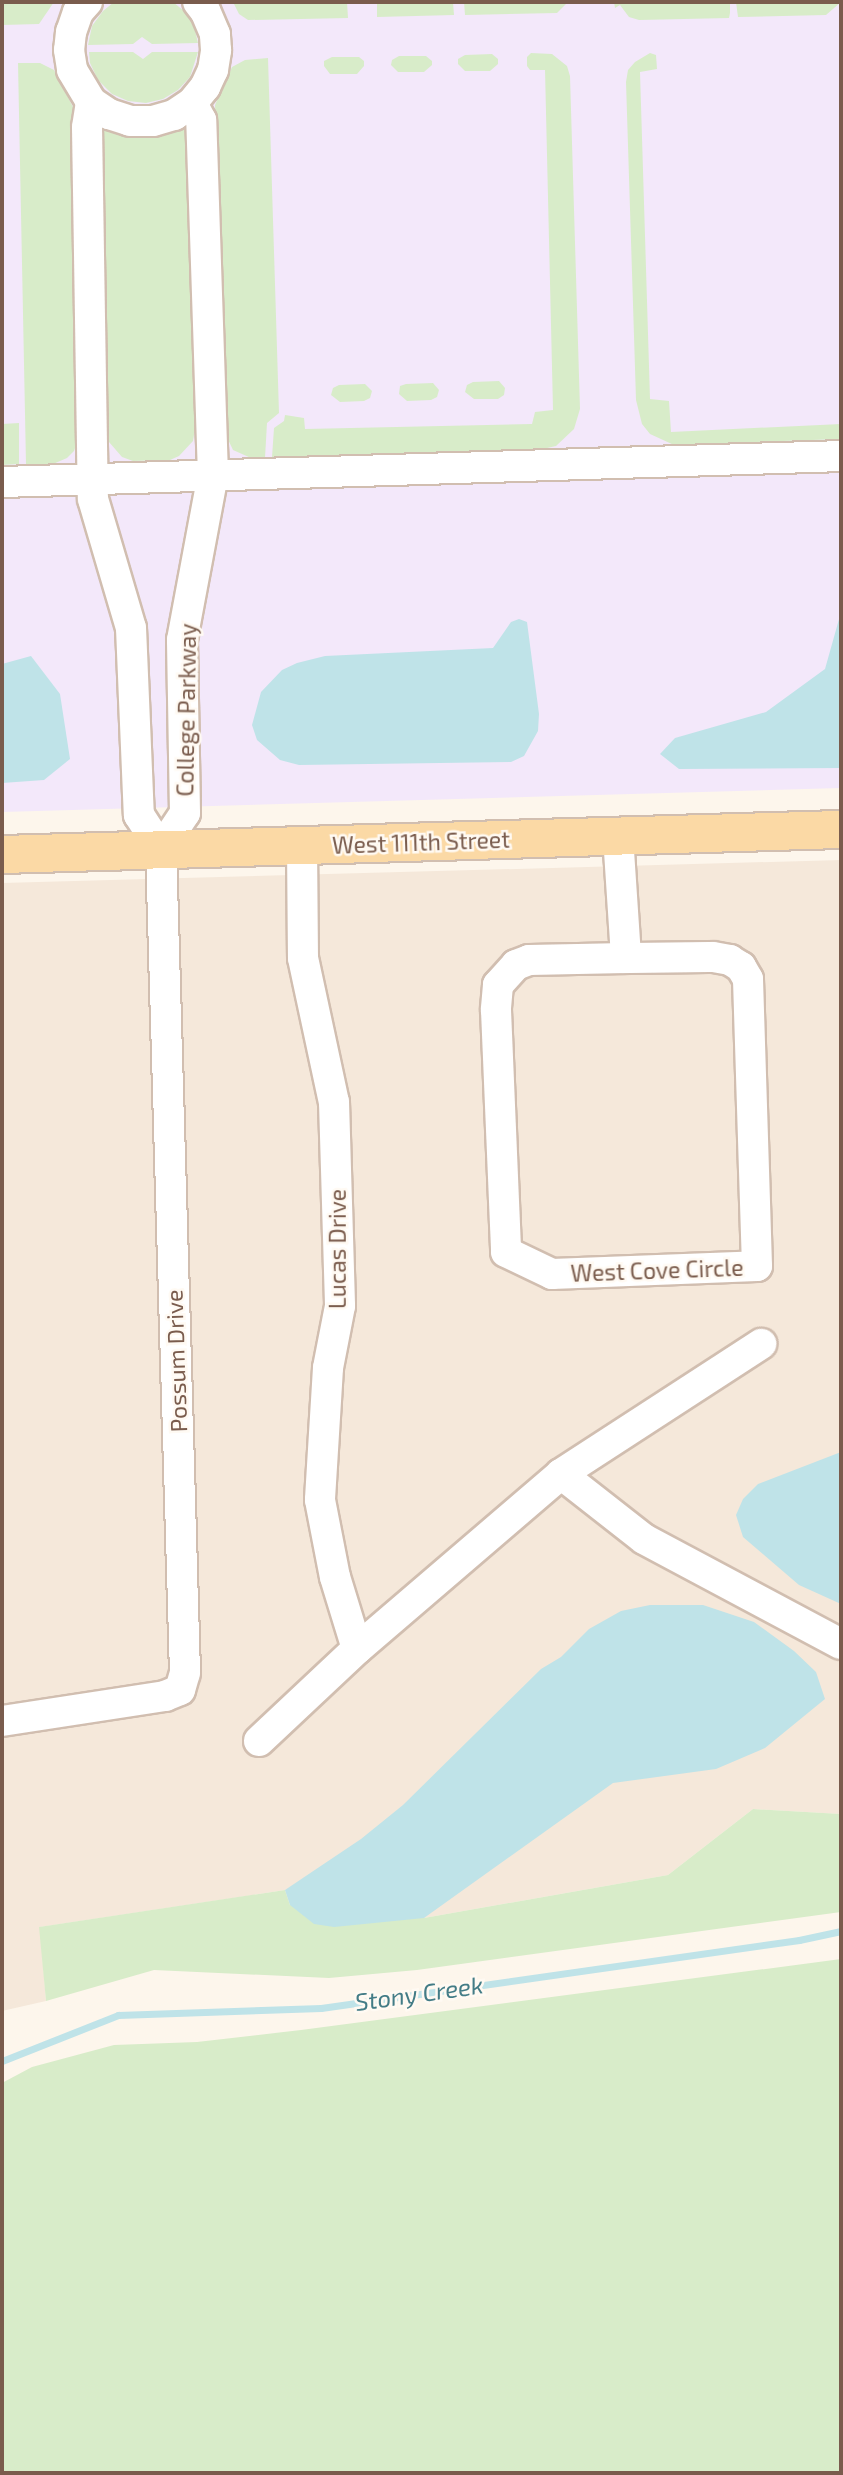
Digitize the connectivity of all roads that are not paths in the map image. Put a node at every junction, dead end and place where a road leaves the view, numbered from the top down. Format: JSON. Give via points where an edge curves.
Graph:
{"nodes":[{"id":1,"x":87,"y":2,"type":"edge"},
{"id":2,"x":198,"y":2,"type":"edge"},
{"id":3,"x":91,"y":102,"type":"junction"},
{"id":4,"x":192,"y":103,"type":"junction"},
{"id":5,"x":841,"y":456,"type":"edge"},
{"id":6,"x":213,"y":475,"type":"junction"},
{"id":7,"x":92,"y":480,"type":"junction"},
{"id":8,"x":2,"y":482,"type":"edge"},
{"id":9,"x":841,"y":829,"type":"edge"},
{"id":10,"x":618,"y":836,"type":"junction"},
{"id":11,"x":302,"y":845,"type":"junction"},
{"id":12,"x":161,"y":849,"type":"junction"},
{"id":13,"x":2,"y":854,"type":"edge"},
{"id":14,"x":626,"y":958,"type":"junction"},
{"id":15,"x":761,"y":1343,"type":"dead end"},
{"id":16,"x":561,"y":1474,"type":"junction"},
{"id":17,"x":841,"y":1644,"type":"edge"},
{"id":18,"x":357,"y":1649,"type":"junction"},
{"id":19,"x":2,"y":1721,"type":"edge"},
{"id":20,"x":258,"y":1741,"type":"dead end"}],
"edges":[{"from":1,"to":3,"type":"street","via":[[78,12],[69,50],[72,70]]},
{"from":2,"to":4,"type":"street","via":[[215,34],[216,50],[209,79]]},
{"from":3,"to":4,"type":"street","via":[[130,121],[174,115]]},
{"from":3,"to":7,"type":"street","name":"College Parkway","via":[[87,127]]},
{"from":4,"to":6,"type":"street","name":"College Parkway","via":[[201,120]]},
{"from":5,"to":6,"type":"street"},
{"from":6,"to":7,"type":"street"},
{"from":6,"to":12,"type":"street","name":"College Parkway","via":[[182,640],[185,813]]},
{"from":7,"to":8,"type":"street"},
{"from":7,"to":12,"type":"street","name":"College Parkway","via":[[93,499],[131,628],[139,815]]},
{"from":9,"to":10,"type":"main road","name":"West 111th Street"},
{"from":10,"to":11,"type":"main road","name":"West 111th Street"},
{"from":10,"to":14,"type":"street"},
{"from":11,"to":12,"type":"main road","name":"West 111th Street"},
{"from":11,"to":18,"type":"street","name":"Lucas Drive","via":[[303,958],[334,1102],[340,1292],[328,1368],[320,1500],[335,1577]]},
{"from":12,"to":13,"type":"main road","name":"West 111th Street"},
{"from":12,"to":19,"type":"street","name":"Possum Drive","via":[[185,1673],[180,1690],[165,1696]]},
{"from":14,"to":14,"type":"street","name":"West Cove Circle","via":[[529,960],[516,965],[498,985],[506,1251],[552,1274],[757,1266],[748,979],[730,960],[713,957]]},
{"from":15,"to":16,"type":"street"},
{"from":16,"to":17,"type":"street","via":[[644,1539]]},
{"from":16,"to":18,"type":"street"},
{"from":18,"to":20,"type":"street"}]}
